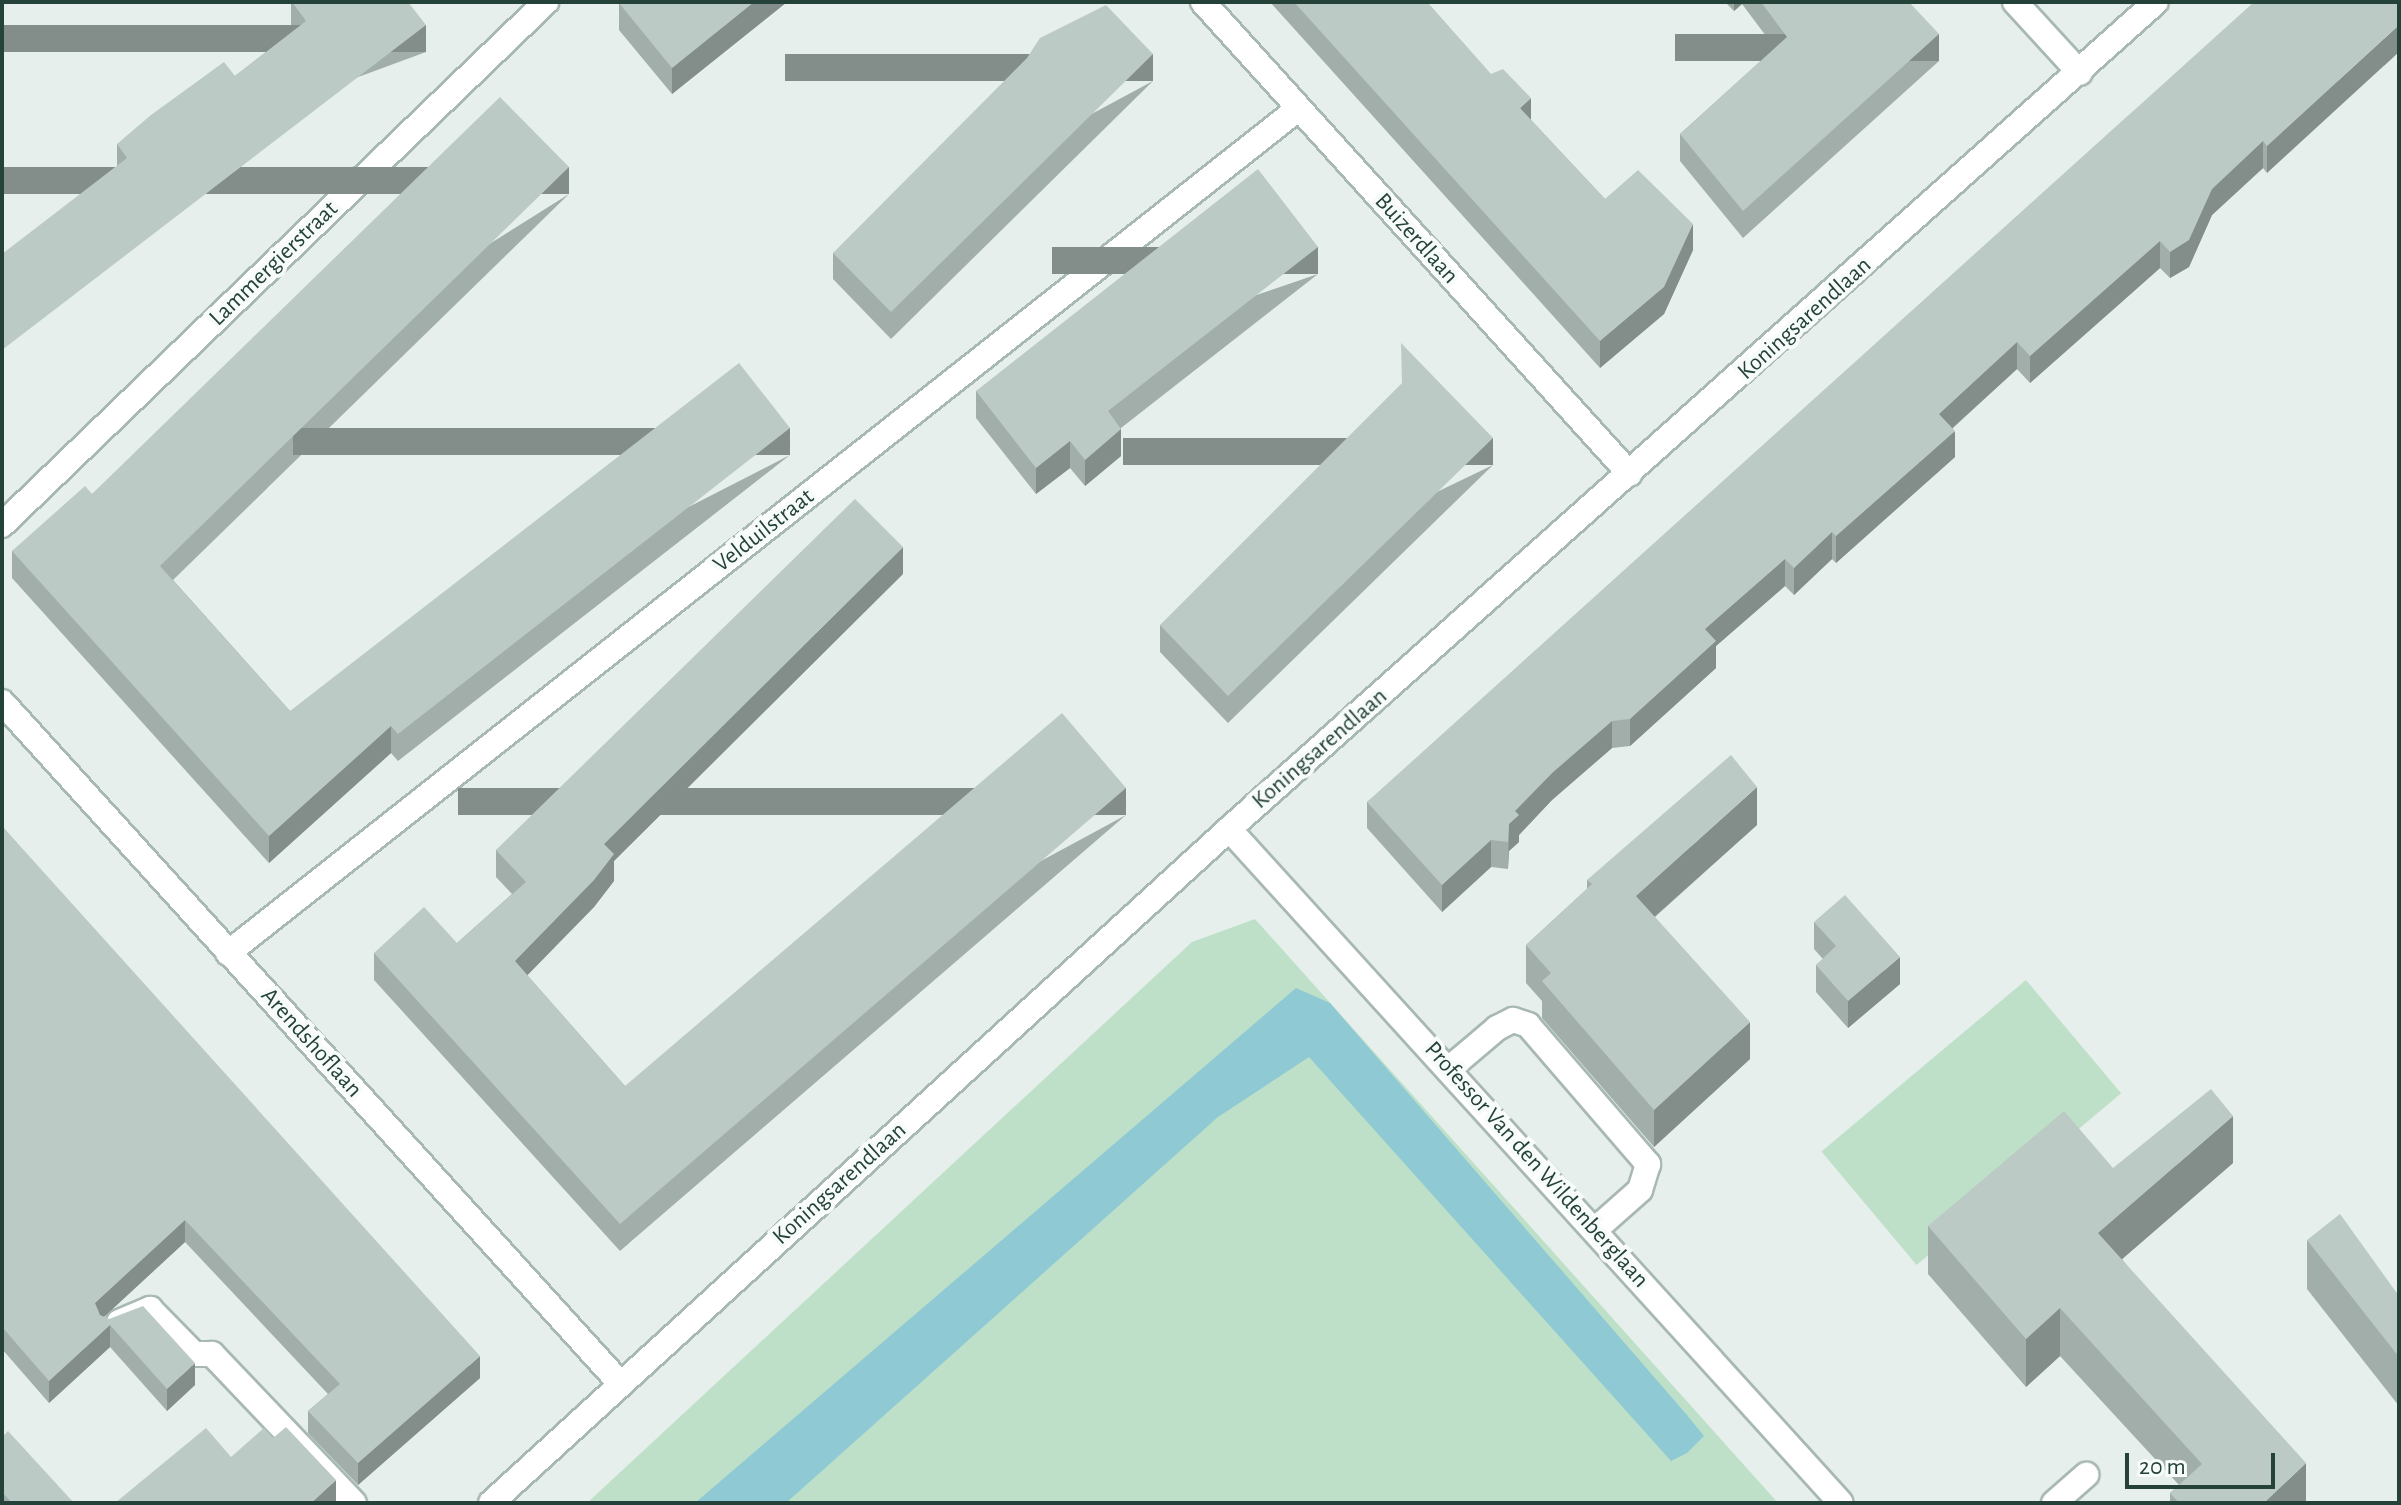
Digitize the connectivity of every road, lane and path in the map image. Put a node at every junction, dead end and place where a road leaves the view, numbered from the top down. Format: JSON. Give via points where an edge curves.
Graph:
{"nodes":[{"id":1,"x":546,"y":2,"type":"edge"},
{"id":2,"x":1203,"y":2,"type":"edge"},
{"id":3,"x":2015,"y":2,"type":"edge"},
{"id":4,"x":2156,"y":2,"type":"edge"},
{"id":5,"x":2080,"y":73,"type":"junction"},
{"id":6,"x":1298,"y":109,"type":"junction"},
{"id":7,"x":1630,"y":474,"type":"junction"},
{"id":8,"x":2,"y":525,"type":"edge"},
{"id":9,"x":2,"y":702,"type":"edge"},
{"id":10,"x":1229,"y":829,"type":"junction"},
{"id":11,"x":228,"y":953,"type":"junction"},
{"id":12,"x":1450,"y":1068,"type":"junction"},
{"id":13,"x":1595,"y":1230,"type":"junction"},
{"id":14,"x":110,"y":1326,"type":"edge"},
{"id":15,"x":620,"y":1383,"type":"junction"},
{"id":16,"x":2086,"y":1475,"type":"dead end"},
{"id":17,"x":354,"y":1503,"type":"edge"},
{"id":18,"x":491,"y":1503,"type":"edge"},
{"id":19,"x":1841,"y":1503,"type":"edge"},
{"id":20,"x":2054,"y":1503,"type":"edge"}],
"edges":[{"from":1,"to":8,"type":"street","name":"Lammergierstraat"},
{"from":2,"to":6,"type":"street","name":"Buizerdlaan"},
{"from":3,"to":5,"type":"street"},
{"from":4,"to":5,"type":"street","name":"Koningsarendlaan"},
{"from":5,"to":7,"type":"street","name":"Koningsarendlaan"},
{"from":6,"to":7,"type":"street","name":"Buizerdlaan"},
{"from":6,"to":11,"type":"street","name":"Velduilstraat"},
{"from":7,"to":10,"type":"street","name":"Koningsarendlaan"},
{"from":9,"to":11,"type":"street","name":"Arendshoflaan"},
{"from":10,"to":12,"type":"street","name":"Professor Van den Wildenberglaan"},
{"from":10,"to":15,"type":"street","name":"Koningsarendlaan"},
{"from":11,"to":15,"type":"street","name":"Arendshoflaan"},
{"from":12,"to":13,"type":"street","name":"Professor Van den Wildenberglaan"},
{"from":12,"to":13,"type":"street","via":[[1497,1028],[1513,1020],[1528,1025],[1648,1164],[1640,1190]]},
{"from":13,"to":19,"type":"street","name":"Professor Van den Wildenberglaan"},
{"from":14,"to":17,"type":"street","via":[[150,1309],[194,1354],[212,1354]]},
{"from":15,"to":18,"type":"street","name":"Koningsarendlaan"},
{"from":16,"to":20,"type":"street"}]}
